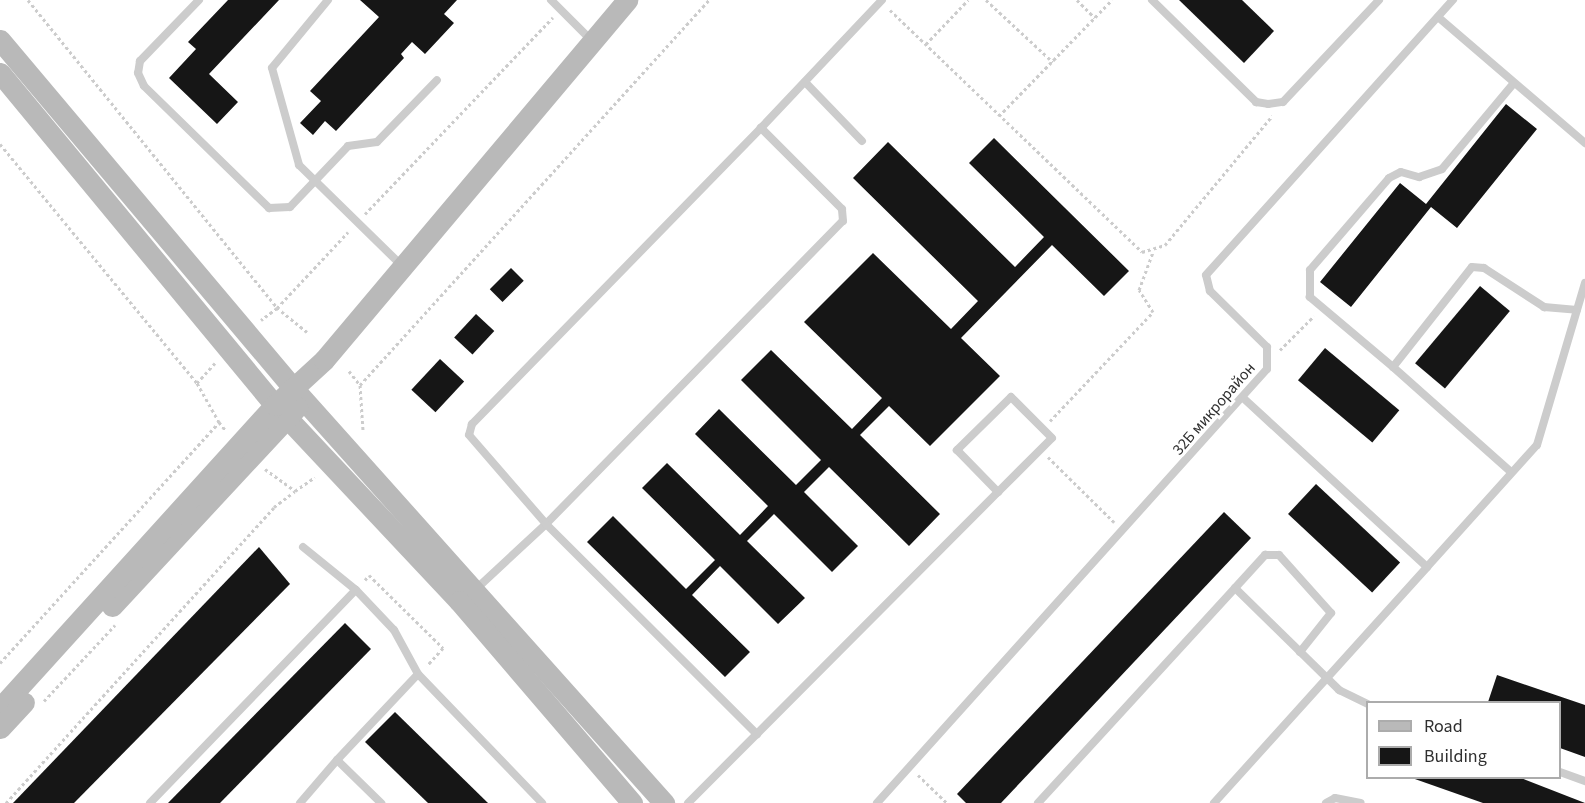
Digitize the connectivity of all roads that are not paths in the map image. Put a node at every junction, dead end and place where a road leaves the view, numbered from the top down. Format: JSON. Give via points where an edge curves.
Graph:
{"nodes":[{"id":1,"x":199,"y":0,"type":"edge"},
{"id":2,"x":328,"y":0,"type":"edge"},
{"id":3,"x":551,"y":0,"type":"edge"},
{"id":4,"x":627,"y":0,"type":"edge"},
{"id":5,"x":1152,"y":0,"type":"edge"},
{"id":6,"x":1379,"y":0,"type":"edge"},
{"id":7,"x":1453,"y":0,"type":"edge"},
{"id":8,"x":882,"y":1,"type":"edge"},
{"id":9,"x":1438,"y":17,"type":"junction"},
{"id":10,"x":0,"y":40,"type":"edge"},
{"id":11,"x":592,"y":41,"type":"junction"},
{"id":12,"x":0,"y":72,"type":"edge"},
{"id":13,"x":437,"y":80,"type":"dead end"},
{"id":14,"x":805,"y":82,"type":"junction"},
{"id":15,"x":1513,"y":84,"type":"junction"},
{"id":16,"x":761,"y":129,"type":"junction"},
{"id":17,"x":862,"y":141,"type":"dead end"},
{"id":18,"x":1585,"y":143,"type":"edge"},
{"id":19,"x":315,"y":179,"type":"junction"},
{"id":20,"x":400,"y":264,"type":"junction"},
{"id":21,"x":1585,"y":283,"type":"edge"},
{"id":22,"x":1577,"y":310,"type":"junction"},
{"id":23,"x":1393,"y":367,"type":"junction"},
{"id":24,"x":298,"y":394,"type":"junction"},
{"id":25,"x":1244,"y":399,"type":"junction"},
{"id":26,"x":281,"y":411,"type":"junction"},
{"id":27,"x":1511,"y":472,"type":"junction"},
{"id":28,"x":998,"y":492,"type":"junction"},
{"id":29,"x":546,"y":524,"type":"junction"},
{"id":30,"x":303,"y":547,"type":"dead end"},
{"id":31,"x":1427,"y":567,"type":"junction"},
{"id":32,"x":1235,"y":588,"type":"junction"},
{"id":33,"x":356,"y":590,"type":"junction"},
{"id":34,"x":473,"y":592,"type":"junction"},
{"id":35,"x":1300,"y":652,"type":"junction"},
{"id":36,"x":418,"y":674,"type":"junction"},
{"id":37,"x":1327,"y":678,"type":"junction"},
{"id":38,"x":1366,"y":703,"type":"edge"},
{"id":39,"x":0,"y":708,"type":"edge"},
{"id":40,"x":0,"y":728,"type":"edge"},
{"id":41,"x":757,"y":734,"type":"junction"},
{"id":42,"x":337,"y":760,"type":"junction"},
{"id":43,"x":1561,"y":772,"type":"edge"},
{"id":44,"x":1585,"y":781,"type":"edge"},
{"id":45,"x":1218,"y":802,"type":"edge"},
{"id":46,"x":150,"y":803,"type":"edge"},
{"id":47,"x":300,"y":803,"type":"edge"},
{"id":48,"x":381,"y":803,"type":"edge"},
{"id":49,"x":542,"y":803,"type":"edge"},
{"id":50,"x":632,"y":803,"type":"edge"},
{"id":51,"x":664,"y":803,"type":"edge"},
{"id":52,"x":688,"y":803,"type":"edge"},
{"id":53,"x":878,"y":803,"type":"edge"},
{"id":54,"x":1038,"y":803,"type":"edge"},
{"id":55,"x":1326,"y":803,"type":"edge"},
{"id":56,"x":1361,"y":803,"type":"edge"}],
"edges":[{"from":1,"to":19,"type":"lane","via":[[140,61],[138,73],[144,86],[269,208],[290,207]]},
{"from":2,"to":19,"type":"lane","via":[[272,68],[299,165]]},
{"from":3,"to":11,"type":"lane"},
{"from":4,"to":11,"type":"main road"},
{"from":5,"to":6,"type":"lane","via":[[1256,102],[1283,102]]},
{"from":7,"to":9,"type":"lane","name":"32Б микрорайон"},
{"from":8,"to":14,"type":"lane"},
{"from":9,"to":15,"type":"lane"},
{"from":9,"to":25,"type":"lane","name":"32Б микрорайон","via":[[1206,275],[1210,291],[1267,347],[1268,362]]},
{"from":10,"to":24,"type":"main road"},
{"from":11,"to":20,"type":"main road"},
{"from":12,"to":26,"type":"main road"},
{"from":13,"to":19,"type":"lane","via":[[377,142],[348,146]]},
{"from":14,"to":16,"type":"lane"},
{"from":14,"to":17,"type":"lane"},
{"from":15,"to":18,"type":"lane"},
{"from":15,"to":23,"type":"lane","via":[[1442,169],[1419,177],[1395,174],[1315,260],[1307,283],[1310,297]]},
{"from":16,"to":29,"type":"lane","via":[[472,424],[469,435],[476,449]]},
{"from":16,"to":29,"type":"lane","via":[[842,209],[843,221]]},
{"from":19,"to":20,"type":"lane"},
{"from":20,"to":24,"type":"main road"},
{"from":21,"to":22,"type":"lane"},
{"from":22,"to":23,"type":"lane","via":[[1544,306],[1484,268],[1472,267]]},
{"from":22,"to":27,"type":"lane","via":[[1540,441]]},
{"from":23,"to":27,"type":"lane"},
{"from":24,"to":26,"type":"main road"},
{"from":24,"to":34,"type":"main road"},
{"from":25,"to":31,"type":"lane"},
{"from":25,"to":53,"type":"lane","name":"32Б микрорайон"},
{"from":26,"to":39,"type":"main road","via":[[239,447]]},
{"from":26,"to":40,"type":"main road"},
{"from":26,"to":50,"type":"main road","via":[[459,601]]},
{"from":27,"to":31,"type":"lane"},
{"from":28,"to":28,"type":"lane","via":[[1052,438],[1011,397],[957,450]]},
{"from":28,"to":41,"type":"lane"},
{"from":29,"to":34,"type":"lane"},
{"from":29,"to":41,"type":"lane"},
{"from":30,"to":33,"type":"lane"},
{"from":31,"to":37,"type":"lane"},
{"from":32,"to":35,"type":"lane"},
{"from":32,"to":35,"type":"lane","via":[[1265,555],[1278,555],[1331,613]]},
{"from":32,"to":54,"type":"lane"},
{"from":33,"to":36,"type":"lane","via":[[394,630]]},
{"from":33,"to":46,"type":"lane"},
{"from":34,"to":51,"type":"main road"},
{"from":35,"to":37,"type":"lane"},
{"from":36,"to":42,"type":"lane"},
{"from":36,"to":49,"type":"lane"},
{"from":37,"to":38,"type":"lane"},
{"from":37,"to":45,"type":"lane"},
{"from":41,"to":52,"type":"lane"},
{"from":42,"to":47,"type":"lane"},
{"from":42,"to":48,"type":"lane"},
{"from":43,"to":44,"type":"lane"},
{"from":55,"to":56,"type":"lane","via":[[1335,798]]}]}
